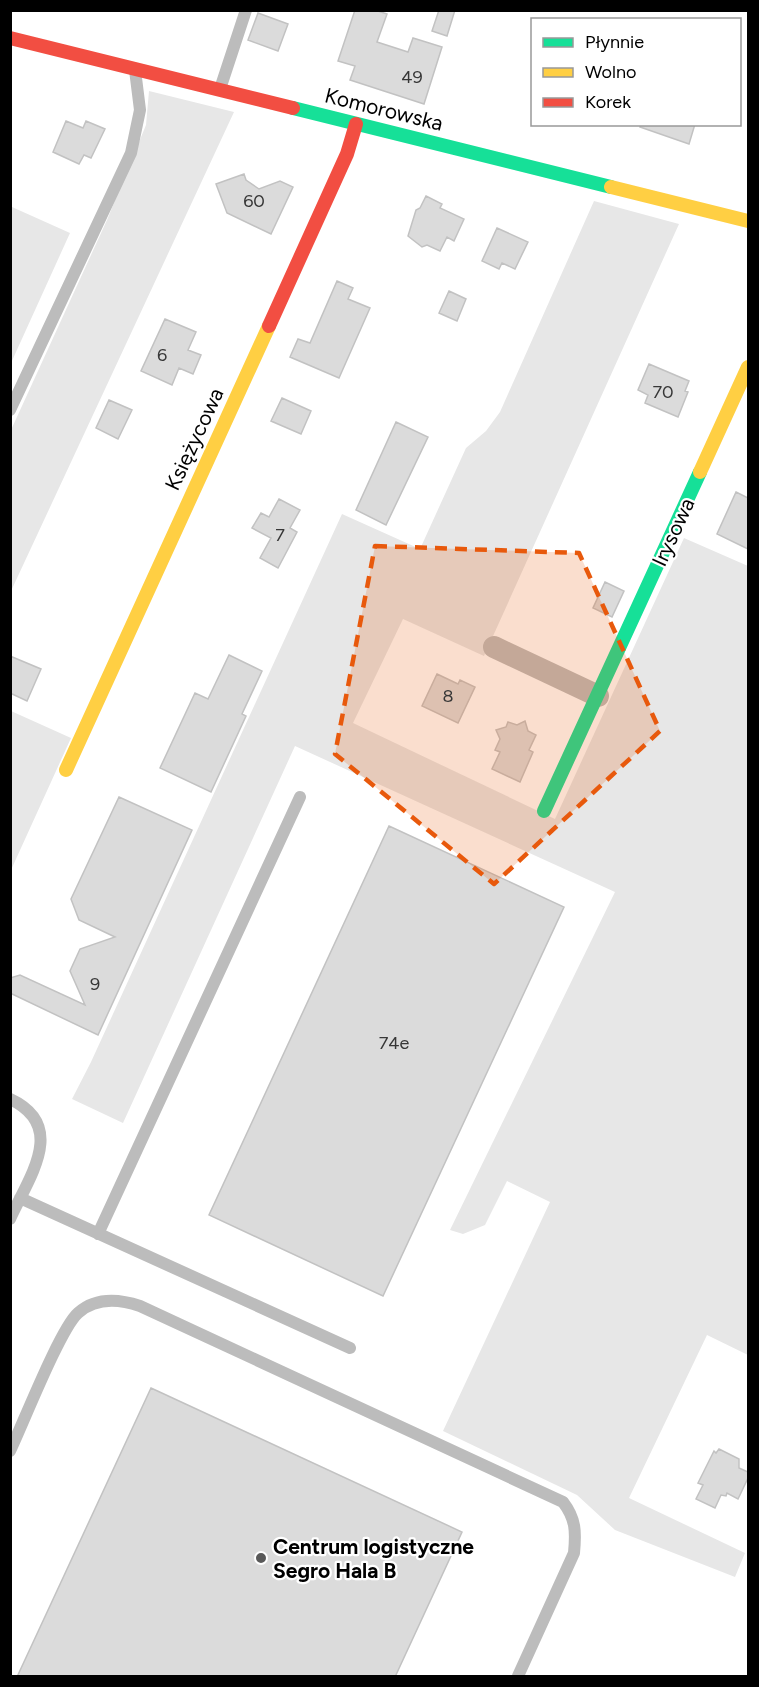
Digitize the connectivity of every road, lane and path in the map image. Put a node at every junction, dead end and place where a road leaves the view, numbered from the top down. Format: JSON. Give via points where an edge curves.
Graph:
{"nodes":[{"id":1,"x":246,"y":10,"type":"edge"},
{"id":2,"x":10,"y":38,"type":"edge"},
{"id":3,"x":135,"y":69,"type":"junction"},
{"id":4,"x":219,"y":90,"type":"junction"},
{"id":5,"x":356,"y":124,"type":"junction"},
{"id":6,"x":748,"y":221,"type":"edge"},
{"id":7,"x":748,"y":367,"type":"edge"},
{"id":8,"x":10,"y":410,"type":"edge"},
{"id":9,"x":494,"y":647,"type":"dead end"},
{"id":10,"x":598,"y":696,"type":"junction"},
{"id":11,"x":66,"y":770,"type":"dead end"},
{"id":12,"x":300,"y":797,"type":"dead end"},
{"id":13,"x":544,"y":811,"type":"dead end"},
{"id":14,"x":10,"y":1099,"type":"edge"},
{"id":15,"x":20,"y":1198,"type":"junction"},
{"id":16,"x":10,"y":1219,"type":"edge"},
{"id":17,"x":98,"y":1234,"type":"junction"},
{"id":18,"x":350,"y":1348,"type":"dead end"},
{"id":19,"x":10,"y":1451,"type":"edge"},
{"id":20,"x":518,"y":1677,"type":"edge"}],
"edges":[{"from":1,"to":4,"type":"lane"},
{"from":2,"to":3,"type":"street","name":"Komorowska"},
{"from":3,"to":4,"type":"street","name":"Komorowska"},
{"from":3,"to":8,"type":"lane","via":[[140,110],[131,153]]},
{"from":4,"to":5,"type":"street","name":"Komorowska"},
{"from":5,"to":6,"type":"street","name":"Komorowska"},
{"from":5,"to":11,"type":"street","name":"Księżycowa","via":[[342,165]]},
{"from":7,"to":10,"type":"street","name":"Irysowa"},
{"from":9,"to":10,"type":"street"},
{"from":10,"to":13,"type":"street","name":"Irysowa"},
{"from":12,"to":17,"type":"lane"},
{"from":14,"to":15,"type":"lane","via":[[34,1116],[43,1139]]},
{"from":15,"to":16,"type":"lane"},
{"from":15,"to":17,"type":"lane"},
{"from":17,"to":18,"type":"lane"},
{"from":19,"to":20,"type":"lane","via":[[78,1313],[108,1300],[140,1306],[563,1502],[572,1513],[576,1530],[574,1553]]}]}
